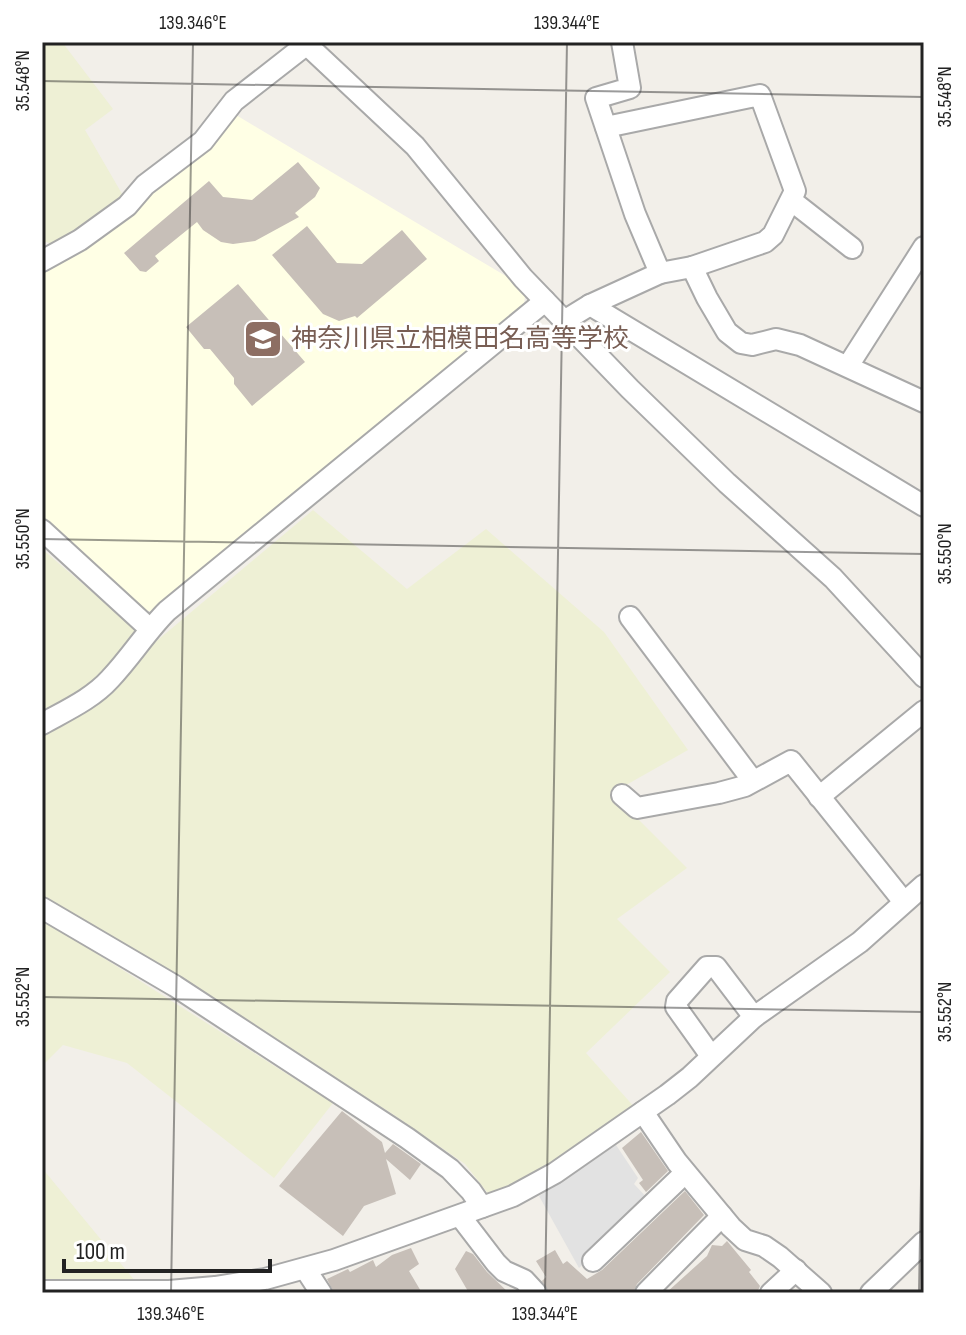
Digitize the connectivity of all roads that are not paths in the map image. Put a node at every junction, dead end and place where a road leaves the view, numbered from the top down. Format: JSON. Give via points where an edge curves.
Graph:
{"nodes":[{"id":1,"x":622,"y":42,"type":"edge"},
{"id":2,"x":306,"y":43,"type":"edge"},
{"id":3,"x":606,"y":127,"type":"junction"},
{"id":4,"x":792,"y":201,"type":"junction"},
{"id":5,"x":924,"y":247,"type":"edge"},
{"id":6,"x":852,"y":248,"type":"dead end"},
{"id":7,"x":42,"y":261,"type":"edge"},
{"id":8,"x":692,"y":267,"type":"junction"},
{"id":9,"x":660,"y":273,"type":"junction"},
{"id":10,"x":545,"y":301,"type":"junction"},
{"id":11,"x":590,"y":305,"type":"junction"},
{"id":12,"x":564,"y":321,"type":"junction"},
{"id":13,"x":848,"y":366,"type":"junction"},
{"id":14,"x":924,"y":402,"type":"edge"},
{"id":15,"x":924,"y":506,"type":"edge"},
{"id":16,"x":42,"y":530,"type":"edge"},
{"id":17,"x":630,"y":617,"type":"dead end"},
{"id":18,"x":150,"y":629,"type":"junction"},
{"id":19,"x":924,"y":677,"type":"edge"},
{"id":20,"x":924,"y":711,"type":"edge"},
{"id":21,"x":42,"y":724,"type":"edge"},
{"id":22,"x":753,"y":781,"type":"junction"},
{"id":23,"x":622,"y":795,"type":"dead end"},
{"id":24,"x":819,"y":797,"type":"junction"},
{"id":25,"x":924,"y":885,"type":"edge"},
{"id":26,"x":904,"y":902,"type":"junction"},
{"id":27,"x":42,"y":908,"type":"edge"},
{"id":28,"x":754,"y":1017,"type":"junction"},
{"id":29,"x":711,"y":1056,"type":"junction"},
{"id":30,"x":643,"y":1112,"type":"junction"},
{"id":31,"x":685,"y":1173,"type":"junction"},
{"id":32,"x":482,"y":1207,"type":"junction"},
{"id":33,"x":460,"y":1216,"type":"junction"},
{"id":34,"x":722,"y":1216,"type":"junction"},
{"id":35,"x":924,"y":1242,"type":"edge"},
{"id":36,"x":593,"y":1261,"type":"dead end"},
{"id":37,"x":306,"y":1270,"type":"junction"},
{"id":38,"x":796,"y":1270,"type":"junction"},
{"id":39,"x":42,"y":1291,"type":"edge"},
{"id":40,"x":321,"y":1293,"type":"edge"},
{"id":41,"x":536,"y":1293,"type":"edge"},
{"id":42,"x":646,"y":1293,"type":"edge"},
{"id":43,"x":771,"y":1293,"type":"edge"},
{"id":44,"x":821,"y":1293,"type":"edge"},
{"id":45,"x":871,"y":1293,"type":"edge"}],
"edges":[{"from":1,"to":3,"type":"street","via":[[630,88],[596,98]]},
{"from":2,"to":7,"type":"street","via":[[234,101],[203,141],[145,185],[127,206]]},
{"from":2,"to":10,"type":"street","via":[[415,146]]},
{"from":3,"to":4,"type":"street","via":[[760,95],[795,191]]},
{"from":3,"to":9,"type":"street"},
{"from":4,"to":6,"type":"street"},
{"from":4,"to":8,"type":"street","via":[[765,242]]},
{"from":5,"to":13,"type":"street"},
{"from":8,"to":9,"type":"street"},
{"from":8,"to":13,"type":"street","via":[[727,332],[741,343],[776,339]]},
{"from":9,"to":11,"type":"street"},
{"from":10,"to":12,"type":"street"},
{"from":10,"to":18,"type":"street"},
{"from":11,"to":12,"type":"street"},
{"from":11,"to":15,"type":"street"},
{"from":12,"to":19,"type":"street","via":[[671,431],[833,578]]},
{"from":13,"to":14,"type":"street"},
{"from":16,"to":18,"type":"street"},
{"from":17,"to":22,"type":"street"},
{"from":18,"to":21,"type":"street","via":[[110,680]]},
{"from":20,"to":24,"type":"street"},
{"from":22,"to":23,"type":"street","via":[[637,808]]},
{"from":22,"to":24,"type":"street","via":[[791,761]]},
{"from":24,"to":26,"type":"street"},
{"from":25,"to":26,"type":"street"},
{"from":26,"to":28,"type":"street","via":[[837,960]]},
{"from":27,"to":32,"type":"street","via":[[175,986],[407,1138],[450,1169]]},
{"from":28,"to":29,"type":"street"},
{"from":28,"to":29,"type":"street","via":[[716,967],[707,967],[676,1007]]},
{"from":29,"to":30,"type":"street"},
{"from":30,"to":31,"type":"street"},
{"from":30,"to":32,"type":"street","via":[[555,1173]]},
{"from":31,"to":34,"type":"street"},
{"from":31,"to":36,"type":"street"},
{"from":32,"to":33,"type":"street"},
{"from":33,"to":37,"type":"street"},
{"from":33,"to":41,"type":"street","via":[[496,1263]]},
{"from":34,"to":38,"type":"street","via":[[745,1240],[764,1246]]},
{"from":34,"to":42,"type":"street"},
{"from":35,"to":45,"type":"street"},
{"from":37,"to":39,"type":"street","via":[[184,1290]]},
{"from":37,"to":40,"type":"street"},
{"from":38,"to":43,"type":"street"},
{"from":38,"to":44,"type":"street"}]}
